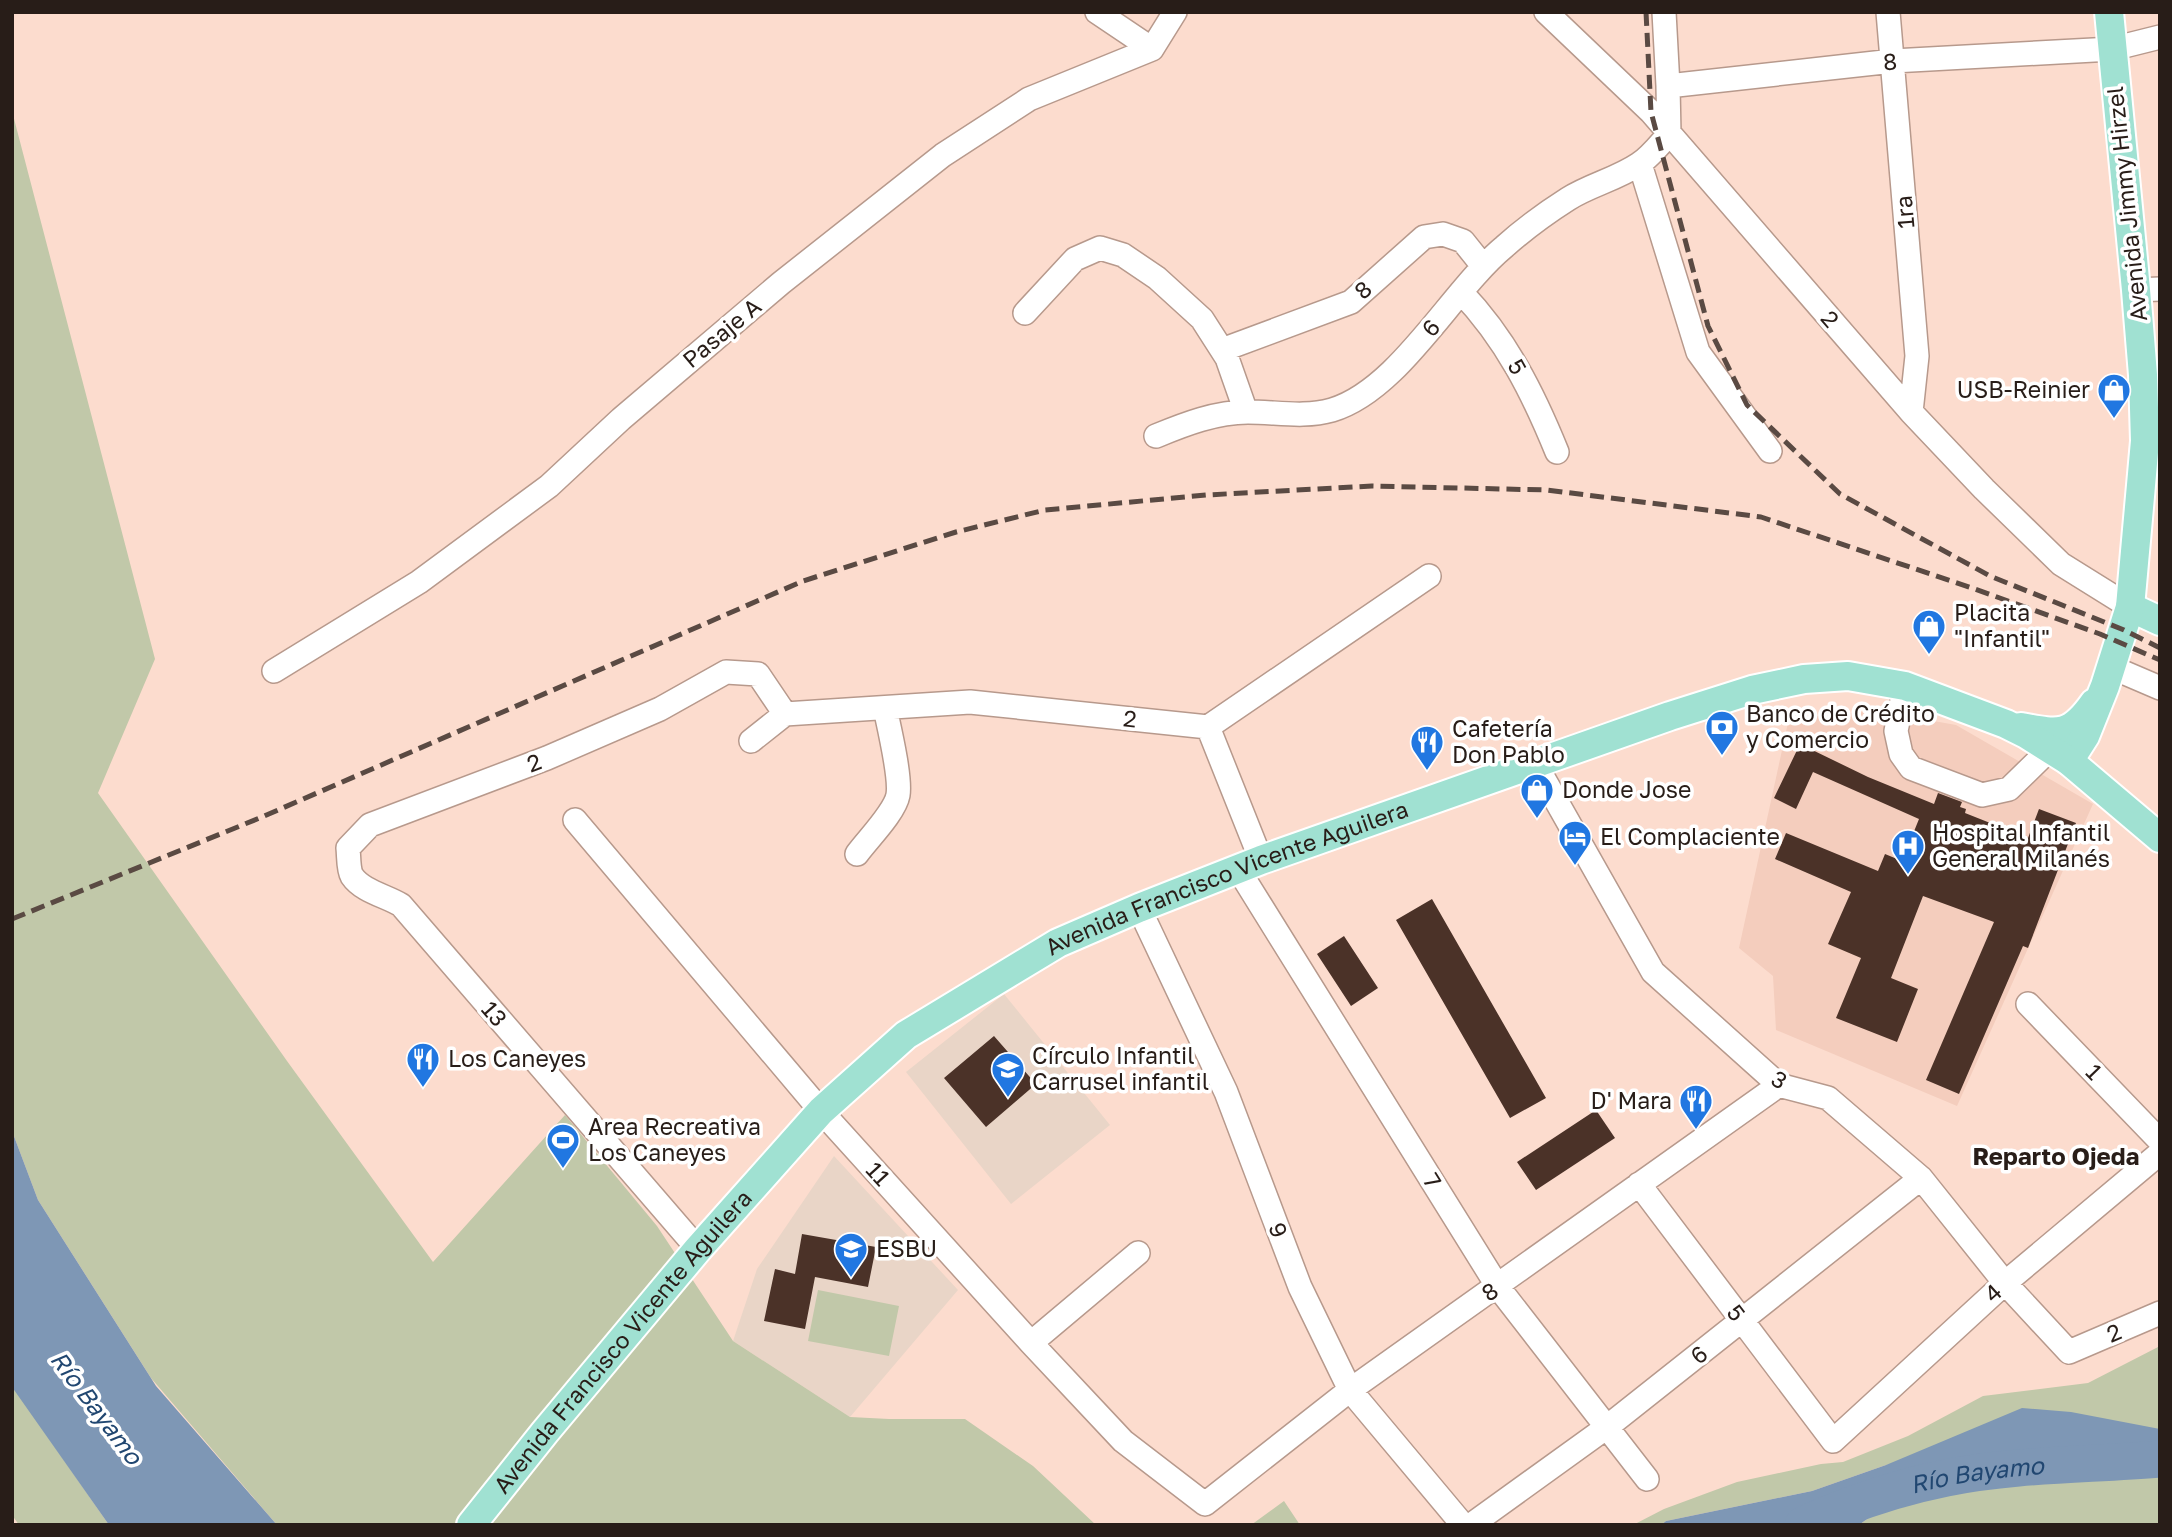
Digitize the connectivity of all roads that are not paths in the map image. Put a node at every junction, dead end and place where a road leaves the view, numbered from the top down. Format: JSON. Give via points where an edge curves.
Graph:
{"nodes":[{"id":1,"x":1097,"y":12,"type":"edge"},
{"id":2,"x":1175,"y":12,"type":"edge"},
{"id":3,"x":1546,"y":12,"type":"edge"},
{"id":4,"x":1664,"y":12,"type":"edge"},
{"id":5,"x":1888,"y":12,"type":"edge"},
{"id":6,"x":2109,"y":12,"type":"edge"},
{"id":7,"x":2160,"y":37,"type":"edge"},
{"id":8,"x":1152,"y":49,"type":"junction"},
{"id":9,"x":2112,"y":49,"type":"junction"},
{"id":10,"x":1893,"y":61,"type":"junction"},
{"id":11,"x":1668,"y":86,"type":"junction"},
{"id":12,"x":1669,"y":134,"type":"junction"},
{"id":13,"x":1640,"y":164,"type":"junction"},
{"id":14,"x":1483,"y":266,"type":"junction"},
{"id":15,"x":2148,"y":289,"type":"edge"},
{"id":16,"x":1461,"y":292,"type":"junction"},
{"id":17,"x":1025,"y":313,"type":"dead end"},
{"id":18,"x":1222,"y":350,"type":"junction"},
{"id":19,"x":2151,"y":375,"type":"edge"},
{"id":20,"x":1246,"y":412,"type":"junction"},
{"id":21,"x":1911,"y":412,"type":"junction"},
{"id":22,"x":1156,"y":436,"type":"dead end"},
{"id":23,"x":1770,"y":451,"type":"dead end"},
{"id":24,"x":1558,"y":452,"type":"dead end"},
{"id":25,"x":1429,"y":576,"type":"dead end"},
{"id":26,"x":2130,"y":607,"type":"junction"},
{"id":27,"x":2160,"y":621,"type":"edge"},
{"id":28,"x":274,"y":671,"type":"dead end"},
{"id":29,"x":2108,"y":676,"type":"junction"},
{"id":30,"x":1905,"y":687,"type":"junction"},
{"id":31,"x":2160,"y":688,"type":"edge"},
{"id":32,"x":885,"y":708,"type":"junction"},
{"id":33,"x":785,"y":714,"type":"junction"},
{"id":34,"x":2006,"y":724,"type":"junction"},
{"id":35,"x":1208,"y":727,"type":"junction"},
{"id":36,"x":751,"y":741,"type":"dead end"},
{"id":37,"x":2060,"y":755,"type":"junction"},
{"id":38,"x":1536,"y":765,"type":"junction"},
{"id":39,"x":575,"y":820,"type":"dead end"},
{"id":40,"x":2160,"y":838,"type":"edge"},
{"id":41,"x":857,"y":854,"type":"dead end"},
{"id":42,"x":1249,"y":865,"type":"junction"},
{"id":43,"x":401,"y":905,"type":"joint"},
{"id":44,"x":1139,"y":908,"type":"junction"},
{"id":45,"x":2028,"y":1004,"type":"dead end"},
{"id":46,"x":1779,"y":1085,"type":"junction"},
{"id":47,"x":821,"y":1111,"type":"junction"},
{"id":48,"x":2160,"y":1141,"type":"edge"},
{"id":49,"x":2160,"y":1153,"type":"edge"},
{"id":50,"x":1921,"y":1178,"type":"junction"},
{"id":51,"x":1639,"y":1184,"type":"junction"},
{"id":52,"x":698,"y":1249,"type":"junction"},
{"id":53,"x":1138,"y":1253,"type":"dead end"},
{"id":54,"x":2005,"y":1283,"type":"junction"},
{"id":55,"x":1498,"y":1287,"type":"junction"},
{"id":56,"x":2160,"y":1313,"type":"edge"},
{"id":57,"x":1742,"y":1320,"type":"junction"},
{"id":58,"x":1031,"y":1343,"type":"junction"},
{"id":59,"x":2069,"y":1352,"type":"joint"},
{"id":60,"x":1350,"y":1390,"type":"junction"},
{"id":61,"x":1607,"y":1427,"type":"junction"},
{"id":62,"x":1833,"y":1441,"type":"joint"},
{"id":63,"x":1647,"y":1479,"type":"dead end"},
{"id":64,"x":1205,"y":1504,"type":"joint"},
{"id":65,"x":471,"y":1525,"type":"edge"},
{"id":66,"x":1463,"y":1525,"type":"edge"},
{"id":67,"x":1471,"y":1525,"type":"edge"}],
"edges":[{"from":1,"to":8,"type":"street"},
{"from":2,"to":8,"type":"street"},
{"from":3,"to":12,"type":"street","name":"2"},
{"from":4,"to":11,"type":"street"},
{"from":5,"to":10,"type":"street","name":"1ra"},
{"from":6,"to":9,"type":"main road","name":"Avenida Jimmy Hirzel"},
{"from":7,"to":9,"type":"street","name":"8"},
{"from":8,"to":28,"type":"street","name":"Pasaje A","via":[[1029,99],[943,155],[781,283],[549,486],[419,582]]},
{"from":9,"to":10,"type":"street","name":"8"},
{"from":9,"to":15,"type":"main road","name":"Avenida Jimmy Hirzel"},
{"from":10,"to":11,"type":"street","name":"8"},
{"from":10,"to":21,"type":"street","name":"1ra","via":[[1916,356]]},
{"from":11,"to":12,"type":"street"},
{"from":12,"to":13,"type":"street","name":"6"},
{"from":12,"to":21,"type":"street","name":"2"},
{"from":13,"to":14,"type":"street","name":"6","via":[[1569,198]]},
{"from":13,"to":23,"type":"street","via":[[1698,352]]},
{"from":14,"to":16,"type":"street","name":"6"},
{"from":14,"to":18,"type":"street","name":"8","via":[[1463,241],[1443,234],[1424,237],[1351,302]]},
{"from":15,"to":19,"type":"main road","name":"Avenida Jimmy Hirzel"},
{"from":16,"to":20,"type":"street","name":"6","via":[[1370,391],[1333,410],[1295,415]]},
{"from":16,"to":24,"type":"street","name":"5","via":[[1513,358]]},
{"from":17,"to":18,"type":"street","via":[[1075,259],[1100,248],[1123,255],[1157,278],[1202,319]]},
{"from":18,"to":20,"type":"street"},
{"from":19,"to":26,"type":"main road","name":"Avenida Jimmy Hirzel"},
{"from":20,"to":22,"type":"street","name":"6","via":[[1192,421]]},
{"from":21,"to":26,"type":"street","name":"2","via":[[2061,565]]},
{"from":25,"to":35,"type":"street"},
{"from":26,"to":27,"type":"main road"},
{"from":26,"to":29,"type":"main road","name":"Avenida Jimmy Hirzel"},
{"from":29,"to":31,"type":"street"},
{"from":29,"to":34,"type":"main road","via":[[2080,722],[2050,732]]},
{"from":29,"to":37,"type":"main road","name":"Avenida Jimmy Hirzel","via":[[2085,736]]},
{"from":30,"to":34,"type":"main road","name":"Avenida Francisco Vicente Aguilera"},
{"from":30,"to":37,"type":"street","via":[[1896,731],[1901,754],[1911,768],[1982,794],[2009,789]]},
{"from":30,"to":38,"type":"main road","name":"Avenida Francisco Vicente Aguilera","via":[[1848,676],[1804,679],[1670,716]]},
{"from":32,"to":33,"type":"street","name":"2"},
{"from":32,"to":35,"type":"street","name":"2","via":[[970,702]]},
{"from":32,"to":41,"type":"street","via":[[898,796]]},
{"from":33,"to":36,"type":"street"},
{"from":33,"to":43,"type":"street","name":"2","via":[[758,674],[726,672],[660,709],[547,758],[370,825],[348,848],[351,875],[367,890]]},
{"from":34,"to":37,"type":"main road","name":"Avenida Francisco Vicente Aguilera"},
{"from":35,"to":42,"type":"street","name":"7"},
{"from":37,"to":40,"type":"main road","name":"Avenida Francisco Vicente Aguilera"},
{"from":38,"to":42,"type":"main road","name":"Avenida Francisco Vicente Aguilera"},
{"from":38,"to":46,"type":"street","name":"3","via":[[1653,972]]},
{"from":39,"to":47,"type":"street","name":"11"},
{"from":42,"to":44,"type":"main road","name":"Avenida Francisco Vicente Aguilera"},
{"from":42,"to":55,"type":"street","name":"7"},
{"from":43,"to":52,"type":"street","name":"13"},
{"from":44,"to":47,"type":"main road","name":"Avenida Francisco Vicente Aguilera","via":[[1058,943],[906,1035]]},
{"from":44,"to":60,"type":"street","name":"9","via":[[1226,1091],[1300,1287]]},
{"from":45,"to":48,"type":"street","name":"1"},
{"from":46,"to":50,"type":"street","name":"3","via":[[1828,1098]]},
{"from":46,"to":51,"type":"street","name":"8"},
{"from":47,"to":52,"type":"main road","name":"Avenida Francisco Vicente Aguilera"},
{"from":47,"to":58,"type":"street","name":"11"},
{"from":49,"to":54,"type":"street","name":"4"},
{"from":50,"to":54,"type":"street","name":"3"},
{"from":50,"to":57,"type":"street","name":"6"},
{"from":51,"to":55,"type":"street","name":"8"},
{"from":51,"to":57,"type":"street","name":"5"},
{"from":52,"to":65,"type":"main road","name":"Avenida Francisco Vicente Aguilera"},
{"from":53,"to":58,"type":"street"},
{"from":54,"to":59,"type":"street","name":"3"},
{"from":54,"to":62,"type":"street","name":"4"},
{"from":55,"to":60,"type":"street","name":"8"},
{"from":55,"to":61,"type":"street","name":"7"},
{"from":56,"to":59,"type":"street","name":"2"},
{"from":57,"to":61,"type":"street","name":"6"},
{"from":57,"to":62,"type":"street","name":"5"},
{"from":58,"to":64,"type":"street","name":"11","via":[[1123,1441]]},
{"from":60,"to":64,"type":"street","name":"8"},
{"from":60,"to":66,"type":"street","name":"9"},
{"from":61,"to":63,"type":"street","name":"7"},
{"from":61,"to":67,"type":"street","name":"6"}]}
